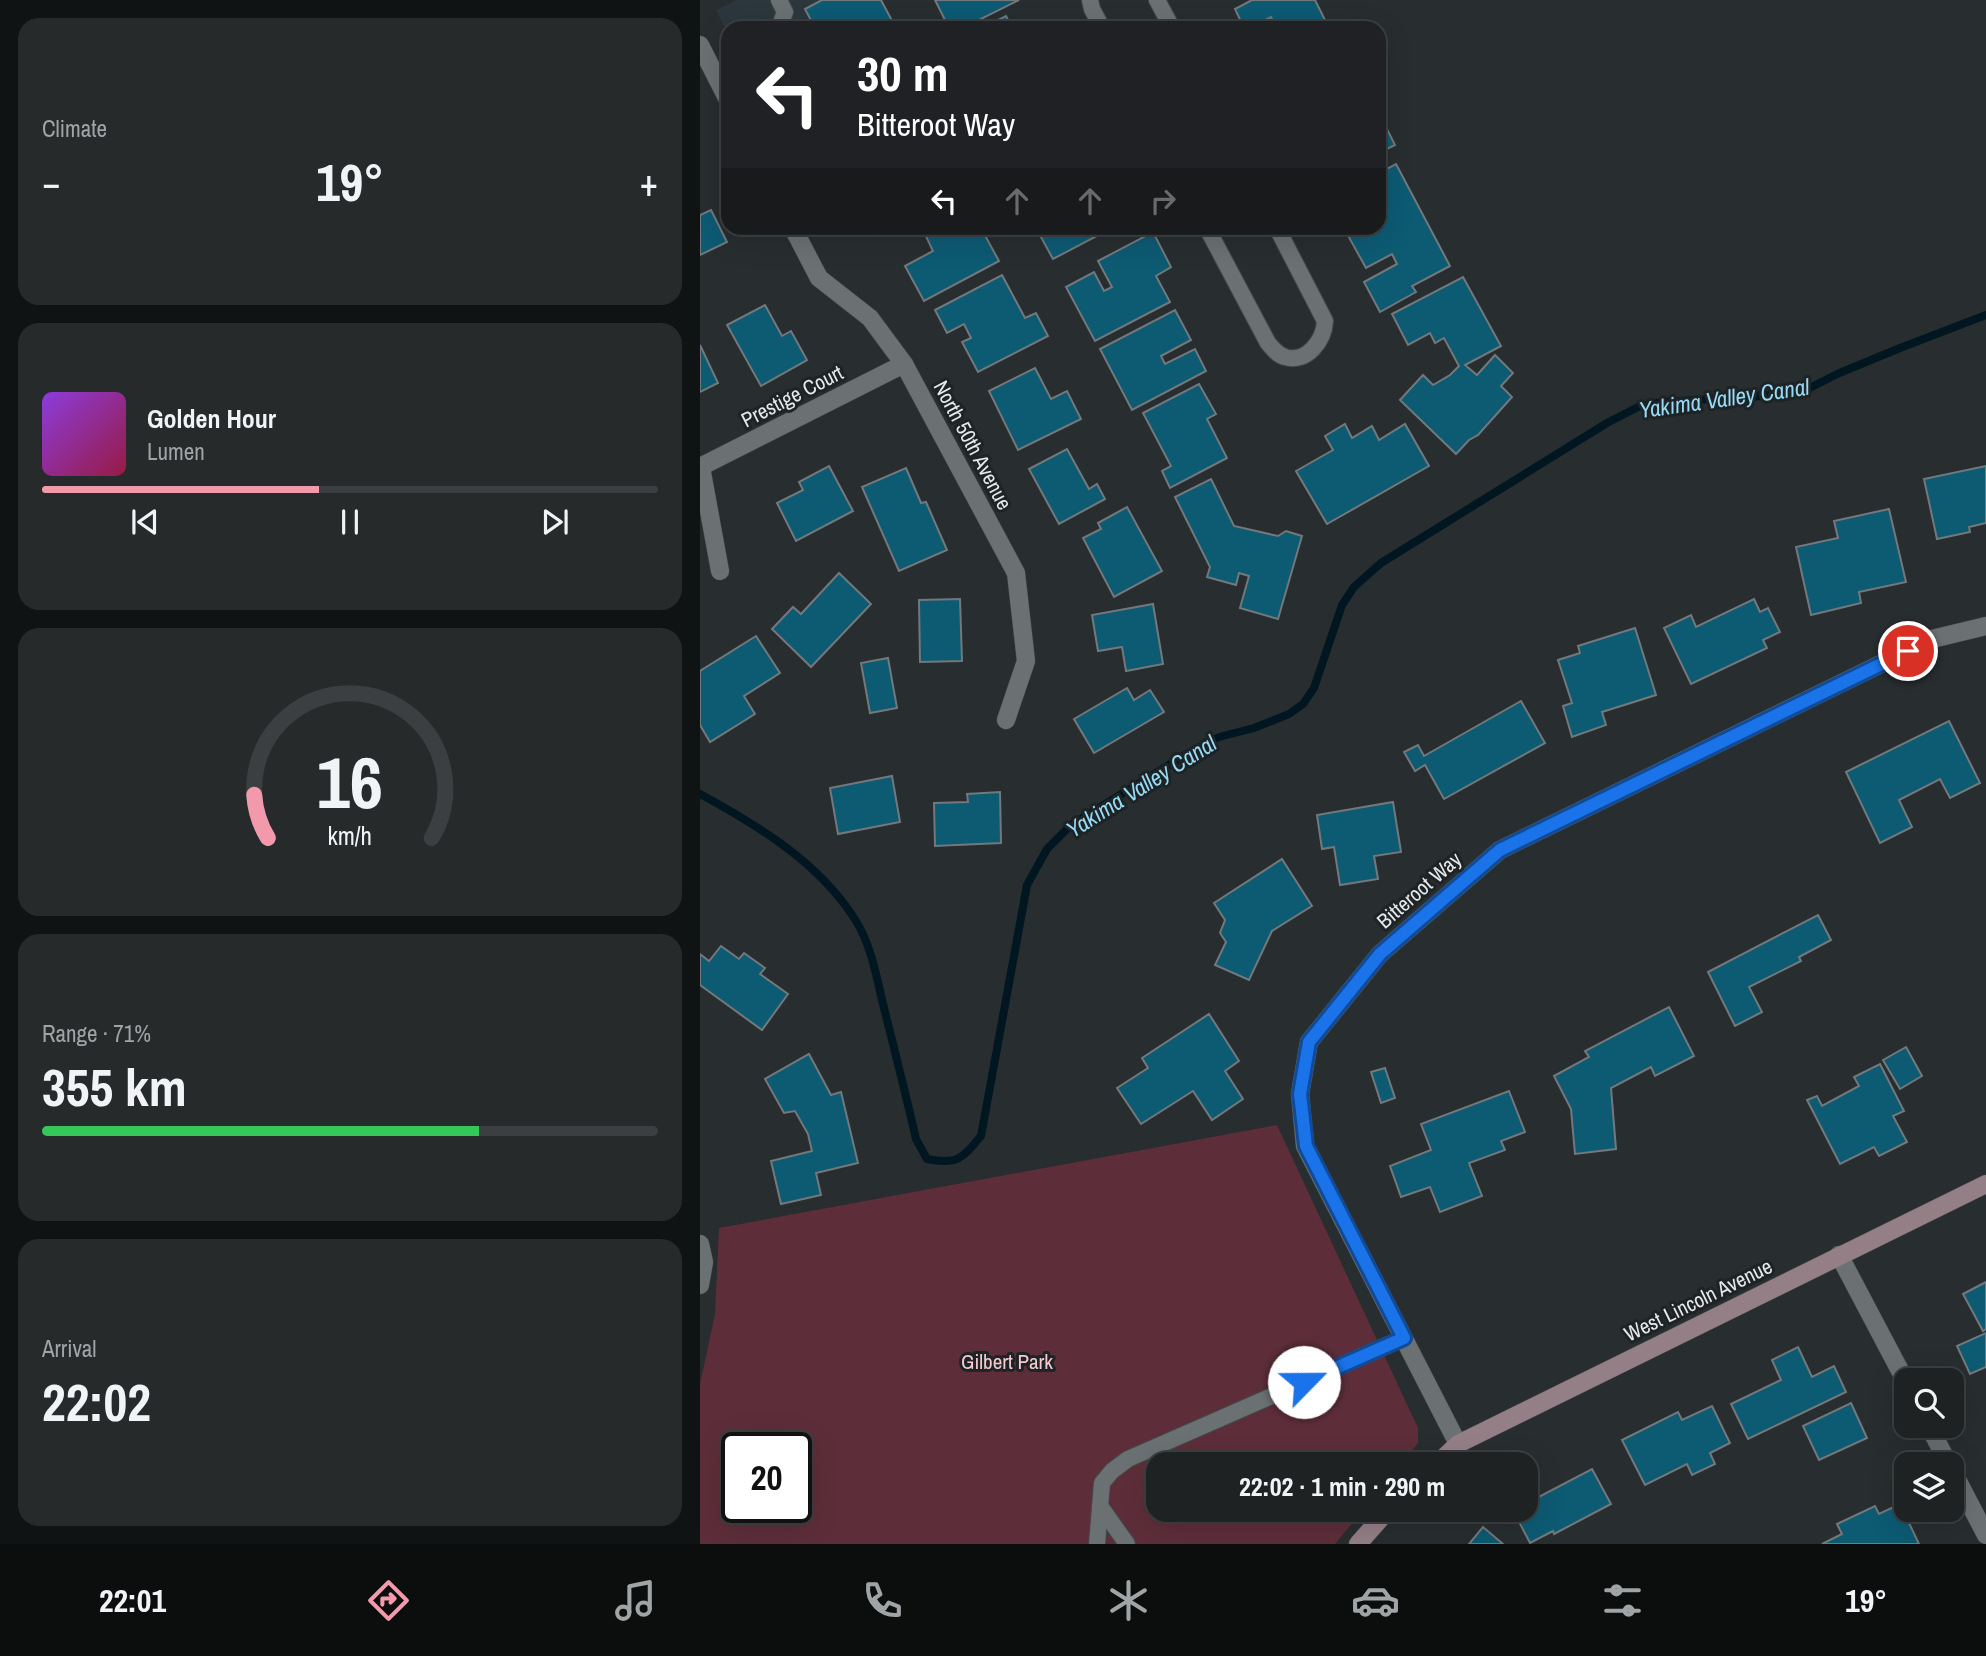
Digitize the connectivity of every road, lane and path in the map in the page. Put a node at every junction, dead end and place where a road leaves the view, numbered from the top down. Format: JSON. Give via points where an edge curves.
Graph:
{"nodes":[{"id":1,"x":779,"y":0,"type":"edge"},
{"id":2,"x":1090,"y":0,"type":"edge"},
{"id":3,"x":1157,"y":0,"type":"edge"},
{"id":4,"x":782,"y":21,"type":"edge"},
{"id":5,"x":1098,"y":21,"type":"edge"},
{"id":6,"x":1168,"y":21,"type":"edge"},
{"id":7,"x":700,"y":45,"type":"edge"},
{"id":8,"x":721,"y":86,"type":"edge"},
{"id":9,"x":796,"y":235,"type":"edge"},
{"id":10,"x":1211,"y":235,"type":"edge"},
{"id":11,"x":1281,"y":235,"type":"edge"},
{"id":12,"x":904,"y":364,"type":"junction"},
{"id":13,"x":700,"y":467,"type":"edge"},
{"id":14,"x":720,"y":571,"type":"dead end"},
{"id":15,"x":1986,"y":626,"type":"edge"},
{"id":16,"x":1006,"y":720,"type":"dead end"},
{"id":17,"x":1986,"y":1184,"type":"edge"},
{"id":18,"x":700,"y":1244,"type":"edge"},
{"id":19,"x":1839,"y":1255,"type":"junction"},
{"id":20,"x":700,"y":1285,"type":"edge"},
{"id":21,"x":1404,"y":1338,"type":"junction"},
{"id":22,"x":1899,"y":1368,"type":"edge"},
{"id":23,"x":1458,"y":1444,"type":"junction"},
{"id":24,"x":1450,"y":1452,"type":"edge"},
{"id":25,"x":1964,"y":1493,"type":"edge"},
{"id":26,"x":1100,"y":1506,"type":"junction"},
{"id":27,"x":1377,"y":1522,"type":"edge"},
{"id":28,"x":1986,"y":1535,"type":"edge"},
{"id":29,"x":1097,"y":1544,"type":"edge"},
{"id":30,"x":1127,"y":1544,"type":"edge"},
{"id":31,"x":1358,"y":1544,"type":"edge"}],
"edges":[{"from":1,"to":4,"type":"lane","via":[[786,12]]},
{"from":2,"to":5,"type":"lane"},
{"from":3,"to":6,"type":"lane"},
{"from":7,"to":8,"type":"street"},
{"from":9,"to":12,"type":"street","name":"North 50th Avenue","via":[[818,278],[870,318]]},
{"from":10,"to":11,"type":"lane","via":[[1268,343],[1276,353],[1296,358],[1319,343],[1325,321]]},
{"from":12,"to":13,"type":"street","name":"Prestige Court"},
{"from":12,"to":16,"type":"street","name":"North 50th Avenue","via":[[1016,573],[1026,661]]},
{"from":13,"to":14,"type":"street"},
{"from":15,"to":21,"type":"street","name":"Bitteroot Way","via":[[1932,639],[1500,850],[1380,954],[1309,1042],[1300,1094],[1306,1146]]},
{"from":17,"to":19,"type":"street","name":"West Lincoln Avenue"},
{"from":18,"to":20,"type":"street","via":[[704,1262]]},
{"from":19,"to":22,"type":"street"},
{"from":19,"to":23,"type":"street","name":"West Lincoln Avenue"},
{"from":21,"to":23,"type":"street","name":"Bitteroot Way"},
{"from":21,"to":26,"type":"lane","via":[[1128,1459],[1102,1483]]},
{"from":23,"to":24,"type":"street","name":"West Lincoln Avenue"},
{"from":25,"to":28,"type":"street"},
{"from":26,"to":29,"type":"lane"},
{"from":26,"to":30,"type":"lane"},
{"from":27,"to":31,"type":"street"}]}
